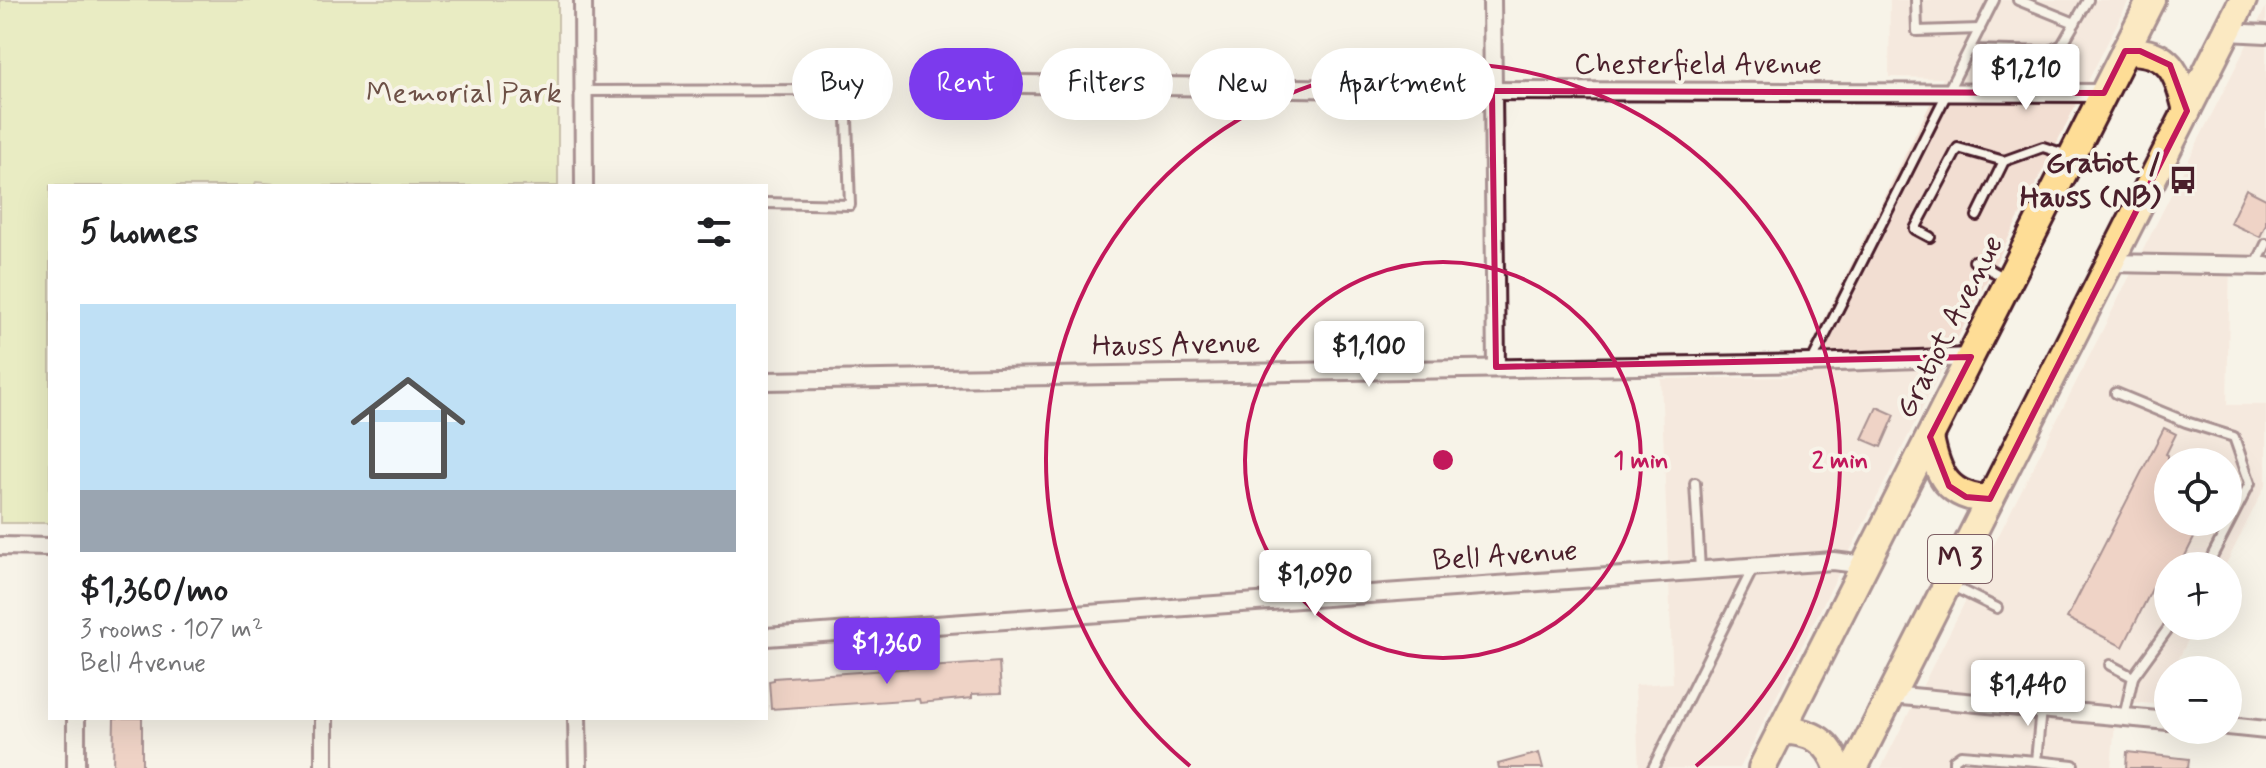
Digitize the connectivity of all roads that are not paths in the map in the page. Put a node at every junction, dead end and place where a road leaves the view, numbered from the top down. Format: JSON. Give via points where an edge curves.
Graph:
{"nodes":[{"id":1,"x":583,"y":0,"type":"edge"},
{"id":2,"x":1492,"y":0,"type":"edge"},
{"id":3,"x":1916,"y":0,"type":"edge"},
{"id":4,"x":1994,"y":0,"type":"edge"},
{"id":5,"x":2018,"y":0,"type":"edge"},
{"id":6,"x":2088,"y":0,"type":"edge"},
{"id":7,"x":2151,"y":0,"type":"edge"},
{"id":8,"x":2243,"y":0,"type":"edge"},
{"id":9,"x":2075,"y":23,"type":"junction"},
{"id":10,"x":1980,"y":29,"type":"junction"},
{"id":11,"x":2227,"y":32,"type":"junction"},
{"id":12,"x":2266,"y":34,"type":"edge"},
{"id":13,"x":1492,"y":48,"type":"edge"},
{"id":14,"x":1969,"y":50,"type":"junction"},
{"id":15,"x":2125,"y":51,"type":"junction"},
{"id":16,"x":1023,"y":84,"type":"edge"},
{"id":17,"x":1311,"y":88,"type":"edge"},
{"id":18,"x":583,"y":91,"type":"junction"},
{"id":19,"x":1495,"y":91,"type":"edge"},
{"id":20,"x":1948,"y":93,"type":"junction"},
{"id":21,"x":2104,"y":93,"type":"junction"},
{"id":22,"x":2187,"y":111,"type":"junction"},
{"id":23,"x":1492,"y":120,"type":"edge"},
{"id":24,"x":2072,"y":156,"type":"junction"},
{"id":25,"x":2004,"y":161,"type":"junction"},
{"id":26,"x":584,"y":184,"type":"edge"},
{"id":27,"x":768,"y":203,"type":"edge"},
{"id":28,"x":1977,"y":216,"type":"dead end"},
{"id":29,"x":1930,"y":237,"type":"dead end"},
{"id":30,"x":2266,"y":244,"type":"edge"},
{"id":31,"x":1974,"y":261,"type":"dead end"},
{"id":32,"x":2110,"y":263,"type":"junction"},
{"id":33,"x":2261,"y":266,"type":"edge"},
{"id":34,"x":2009,"y":280,"type":"junction"},
{"id":35,"x":1971,"y":357,"type":"junction"},
{"id":36,"x":1811,"y":363,"type":"junction"},
{"id":37,"x":1496,"y":367,"type":"junction"},
{"id":38,"x":768,"y":381,"type":"edge"},
{"id":39,"x":2116,"y":393,"type":"dead end"},
{"id":40,"x":1930,"y":437,"type":"junction"},
{"id":41,"x":1695,"y":483,"type":"dead end"},
{"id":42,"x":1990,"y":499,"type":"junction"},
{"id":43,"x":0,"y":546,"type":"edge"},
{"id":44,"x":48,"y":547,"type":"edge"},
{"id":45,"x":2214,"y":552,"type":"edge"},
{"id":46,"x":1865,"y":565,"type":"junction"},
{"id":47,"x":1754,"y":567,"type":"junction"},
{"id":48,"x":1700,"y":571,"type":"junction"},
{"id":49,"x":1947,"y":584,"type":"junction"},
{"id":50,"x":1997,"y":608,"type":"dead end"},
{"id":51,"x":768,"y":637,"type":"edge"},
{"id":52,"x":2160,"y":640,"type":"edge"},
{"id":53,"x":2110,"y":665,"type":"dead end"},
{"id":54,"x":2133,"y":677,"type":"junction"},
{"id":55,"x":1891,"y":695,"type":"junction"},
{"id":56,"x":2041,"y":709,"type":"junction"},
{"id":57,"x":2124,"y":717,"type":"junction"},
{"id":58,"x":76,"y":720,"type":"edge"},
{"id":59,"x":324,"y":720,"type":"edge"},
{"id":60,"x":577,"y":720,"type":"edge"},
{"id":61,"x":2154,"y":720,"type":"edge"},
{"id":62,"x":2242,"y":727,"type":"edge"},
{"id":63,"x":2265,"y":728,"type":"edge"},
{"id":64,"x":1780,"y":731,"type":"junction"},
{"id":65,"x":2036,"y":761,"type":"junction"},
{"id":66,"x":2073,"y":765,"type":"dead end"},
{"id":67,"x":1759,"y":767,"type":"edge"},
{"id":68,"x":76,"y":768,"type":"edge"},
{"id":69,"x":324,"y":768,"type":"edge"},
{"id":70,"x":578,"y":768,"type":"edge"},
{"id":71,"x":1653,"y":768,"type":"edge"},
{"id":72,"x":1838,"y":768,"type":"edge"},
{"id":73,"x":1854,"y":768,"type":"edge"},
{"id":74,"x":1954,"y":768,"type":"edge"}],
"edges":[{"from":1,"to":18,"type":"street"},
{"from":2,"to":13,"type":"street"},
{"from":3,"to":10,"type":"lane","via":[[1917,31]]},
{"from":4,"to":10,"type":"lane"},
{"from":5,"to":9,"type":"lane"},
{"from":6,"to":9,"type":"lane"},
{"from":7,"to":15,"type":"main road","name":"Gratiot Avenue","number":"M 3"},
{"from":8,"to":11,"type":"main road","number":"M 3"},
{"from":9,"to":14,"type":"lane","via":[[2062,45],[2048,52]]},
{"from":10,"to":14,"type":"lane"},
{"from":11,"to":12,"type":"street"},
{"from":11,"to":22,"type":"main road","number":"M 3"},
{"from":14,"to":20,"type":"lane"},
{"from":15,"to":21,"type":"main road","name":"Gratiot Avenue","number":"M 3"},
{"from":15,"to":22,"type":"main road","via":[[2163,58],[2176,76]]},
{"from":16,"to":17,"type":"street","name":"Chesterfield Avenue"},
{"from":18,"to":26,"type":"street"},
{"from":18,"to":27,"type":"lane","via":[[846,90],[850,205]]},
{"from":19,"to":20,"type":"street","name":"Chesterfield Avenue"},
{"from":20,"to":21,"type":"street","name":"Chesterfield Avenue"},
{"from":20,"to":36,"type":"lane"},
{"from":21,"to":24,"type":"main road","name":"Gratiot Avenue","number":"M 3"},
{"from":22,"to":32,"type":"main road","number":"M 3"},
{"from":23,"to":37,"type":"street"},
{"from":24,"to":25,"type":"lane","via":[[2043,147]]},
{"from":24,"to":34,"type":"main road","name":"Gratiot Avenue","number":"M 3"},
{"from":25,"to":28,"type":"lane"},
{"from":25,"to":29,"type":"lane","via":[[1958,148],[1915,229]]},
{"from":30,"to":33,"type":"lane"},
{"from":31,"to":34,"type":"lane"},
{"from":32,"to":33,"type":"street"},
{"from":32,"to":42,"type":"main road","number":"M 3"},
{"from":34,"to":35,"type":"main road","name":"Gratiot Avenue","number":"M 3"},
{"from":35,"to":36,"type":"street","name":"Hauss Avenue"},
{"from":35,"to":40,"type":"main road","name":"Gratiot Avenue","number":"M 3"},
{"from":36,"to":37,"type":"street","name":"Hauss Avenue"},
{"from":37,"to":38,"type":"street","name":"Hauss Avenue"},
{"from":39,"to":45,"type":"lane","via":[[2234,437],[2250,483]]},
{"from":40,"to":42,"type":"main road","via":[[1937,467],[1949,486],[1966,497]]},
{"from":40,"to":46,"type":"main road","name":"Gratiot Avenue","number":"M 3"},
{"from":41,"to":48,"type":"lane"},
{"from":42,"to":49,"type":"main road","number":"M 3"},
{"from":43,"to":44,"type":"street"},
{"from":46,"to":47,"type":"street","name":"Bell Avenue","via":[[1833,561]]},
{"from":46,"to":64,"type":"main road","name":"Gratiot Avenue","number":"M 3"},
{"from":47,"to":48,"type":"street","name":"Bell Avenue"},
{"from":47,"to":71,"type":"lane"},
{"from":48,"to":51,"type":"street","name":"Bell Avenue"},
{"from":49,"to":50,"type":"lane"},
{"from":49,"to":55,"type":"main road","number":"M 3"},
{"from":52,"to":54,"type":"lane"},
{"from":53,"to":54,"type":"lane"},
{"from":54,"to":57,"type":"lane"},
{"from":55,"to":56,"type":"street"},
{"from":55,"to":73,"type":"main road","number":"M 3"},
{"from":56,"to":57,"type":"street"},
{"from":56,"to":65,"type":"lane"},
{"from":57,"to":61,"type":"street"},
{"from":58,"to":68,"type":"street"},
{"from":59,"to":69,"type":"street"},
{"from":60,"to":70,"type":"street"},
{"from":62,"to":63,"type":"street"},
{"from":64,"to":67,"type":"main road","name":"Gratiot Avenue","number":"M 3"},
{"from":64,"to":72,"type":"main road","via":[[1815,736]]},
{"from":65,"to":66,"type":"lane"},
{"from":65,"to":74,"type":"lane","via":[[1961,755]]}]}
